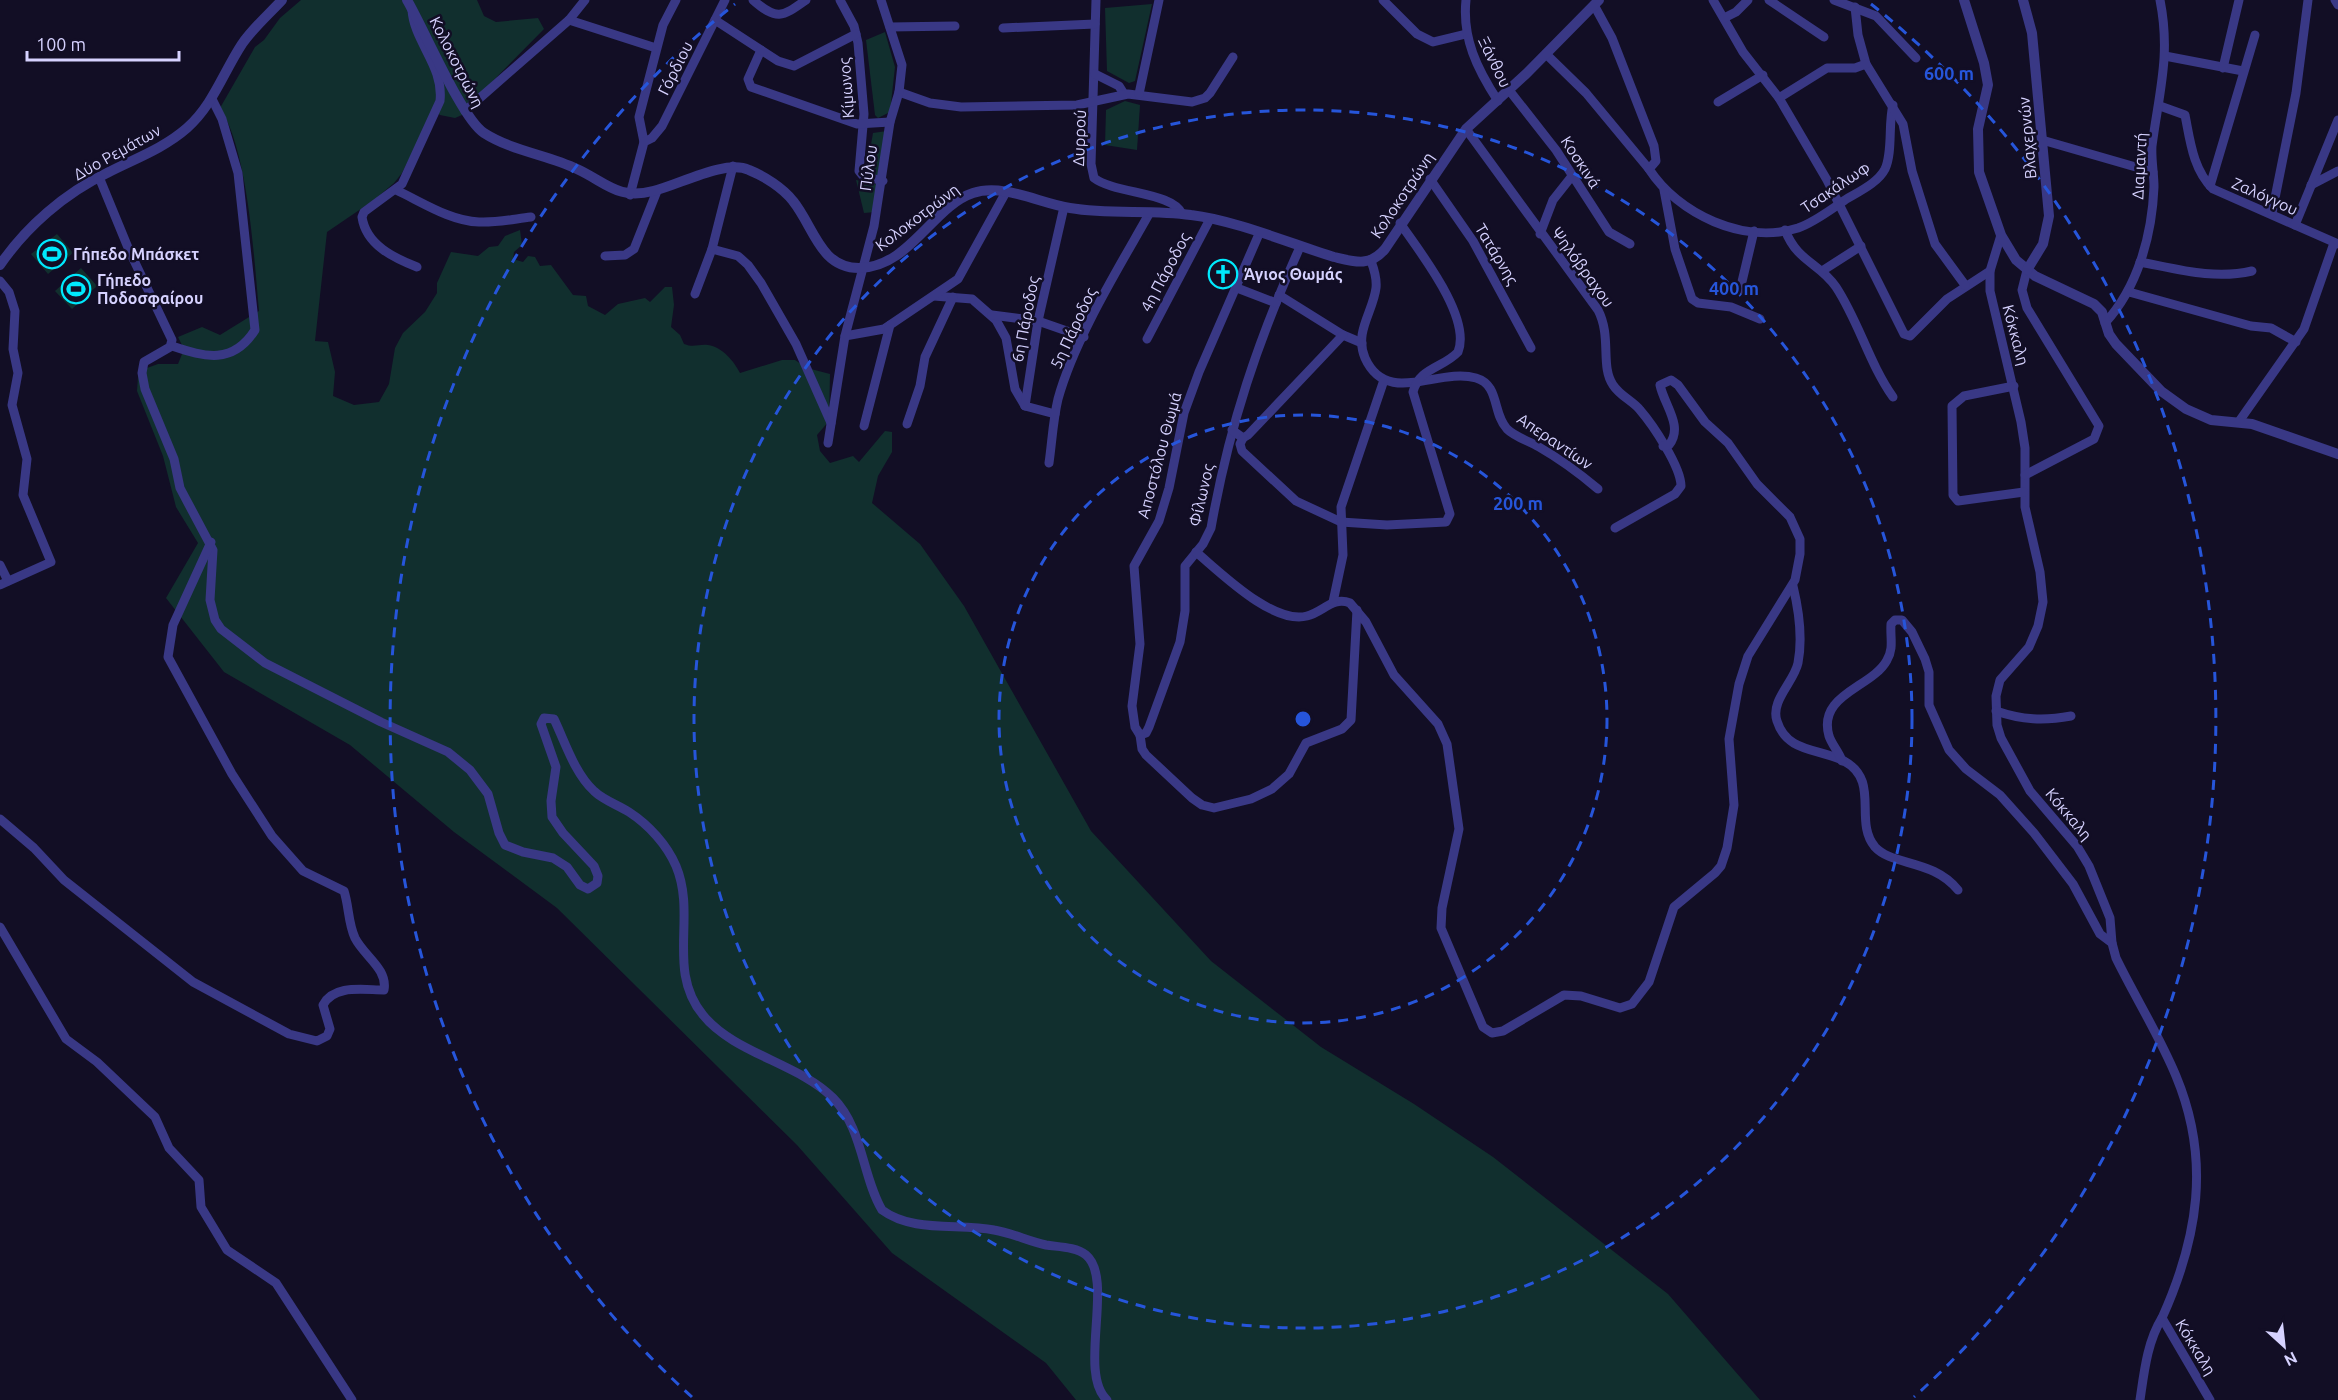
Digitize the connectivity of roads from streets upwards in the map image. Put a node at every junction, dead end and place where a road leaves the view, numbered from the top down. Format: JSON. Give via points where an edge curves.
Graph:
{"nodes":[{"id":1,"x":282,"y":0,"type":"edge"},
{"id":2,"x":585,"y":0,"type":"edge"},
{"id":3,"x":676,"y":0,"type":"edge"},
{"id":4,"x":725,"y":0,"type":"edge"},
{"id":5,"x":753,"y":0,"type":"edge"},
{"id":6,"x":806,"y":0,"type":"edge"},
{"id":7,"x":840,"y":0,"type":"edge"},
{"id":8,"x":881,"y":0,"type":"edge"},
{"id":9,"x":1096,"y":0,"type":"edge"},
{"id":10,"x":1159,"y":0,"type":"edge"},
{"id":11,"x":1383,"y":0,"type":"edge"},
{"id":12,"x":1466,"y":0,"type":"edge"},
{"id":13,"x":1713,"y":0,"type":"edge"},
{"id":14,"x":1748,"y":0,"type":"edge"},
{"id":15,"x":1769,"y":0,"type":"edge"},
{"id":16,"x":1834,"y":0,"type":"edge"},
{"id":17,"x":1964,"y":0,"type":"edge"},
{"id":18,"x":2023,"y":0,"type":"edge"},
{"id":19,"x":2160,"y":0,"type":"edge"},
{"id":20,"x":2240,"y":0,"type":"edge"},
{"id":21,"x":2308,"y":0,"type":"edge"},
{"id":22,"x":2335,"y":0,"type":"edge"},
{"id":23,"x":1596,"y":2,"type":"edge"},
{"id":24,"x":409,"y":4,"type":"edge"},
{"id":25,"x":1849,"y":4,"type":"edge"},
{"id":26,"x":2338,"y":5,"type":"edge"},
{"id":27,"x":1724,"y":18,"type":"junction"},
{"id":28,"x":569,"y":20,"type":"junction"},
{"id":29,"x":715,"y":20,"type":"junction"},
{"id":30,"x":1095,"y":24,"type":"junction"},
{"id":31,"x":956,"y":26,"type":"dead end"},
{"id":32,"x":890,"y":27,"type":"junction"},
{"id":33,"x":1002,"y":28,"type":"dead end"},
{"id":34,"x":856,"y":34,"type":"junction"},
{"id":35,"x":1466,"y":34,"type":"junction"},
{"id":36,"x":2255,"y":35,"type":"dead end"},
{"id":37,"x":1824,"y":37,"type":"dead end"},
{"id":38,"x":656,"y":48,"type":"junction"},
{"id":39,"x":761,"y":50,"type":"junction"},
{"id":40,"x":1546,"y":54,"type":"junction"},
{"id":41,"x":2165,"y":56,"type":"junction"},
{"id":42,"x":1233,"y":57,"type":"dead end"},
{"id":43,"x":1916,"y":58,"type":"dead end"},
{"id":44,"x":1866,"y":64,"type":"junction"},
{"id":45,"x":2223,"y":68,"type":"junction"},
{"id":46,"x":2243,"y":71,"type":"junction"},
{"id":47,"x":1095,"y":74,"type":"junction"},
{"id":48,"x":1763,"y":75,"type":"junction"},
{"id":49,"x":1509,"y":90,"type":"junction"},
{"id":50,"x":899,"y":92,"type":"junction"},
{"id":51,"x":1124,"y":94,"type":"junction"},
{"id":52,"x":1139,"y":94,"type":"junction"},
{"id":53,"x":1779,"y":98,"type":"junction"},
{"id":54,"x":212,"y":99,"type":"junction"},
{"id":55,"x":1095,"y":100,"type":"junction"},
{"id":56,"x":1498,"y":101,"type":"junction"},
{"id":57,"x":1718,"y":102,"type":"dead end"},
{"id":58,"x":1893,"y":105,"type":"junction"},
{"id":59,"x":2160,"y":106,"type":"junction"},
{"id":60,"x":465,"y":111,"type":"junction"},
{"id":61,"x":2338,"y":120,"type":"edge"},
{"id":62,"x":890,"y":123,"type":"junction"},
{"id":63,"x":864,"y":125,"type":"junction"},
{"id":64,"x":1466,"y":129,"type":"junction"},
{"id":65,"x":2042,"y":140,"type":"junction"},
{"id":66,"x":644,"y":142,"type":"junction"},
{"id":67,"x":733,"y":166,"type":"junction"},
{"id":68,"x":1649,"y":169,"type":"junction"},
{"id":69,"x":2338,"y":171,"type":"edge"},
{"id":70,"x":2153,"y":172,"type":"junction"},
{"id":71,"x":1572,"y":176,"type":"junction"},
{"id":72,"x":99,"y":177,"type":"junction"},
{"id":73,"x":1430,"y":179,"type":"junction"},
{"id":74,"x":883,"y":181,"type":"junction"},
{"id":75,"x":2311,"y":184,"type":"junction"},
{"id":76,"x":2210,"y":186,"type":"junction"},
{"id":77,"x":396,"y":190,"type":"junction"},
{"id":78,"x":1665,"y":190,"type":"junction"},
{"id":79,"x":657,"y":191,"type":"junction"},
{"id":80,"x":1006,"y":192,"type":"junction"},
{"id":81,"x":630,"y":195,"type":"junction"},
{"id":82,"x":1840,"y":203,"type":"junction"},
{"id":83,"x":1064,"y":207,"type":"junction"},
{"id":84,"x":2272,"y":213,"type":"junction"},
{"id":85,"x":1149,"y":214,"type":"junction"},
{"id":86,"x":1182,"y":214,"type":"junction"},
{"id":87,"x":531,"y":217,"type":"dead end"},
{"id":88,"x":1210,"y":219,"type":"junction"},
{"id":89,"x":1400,"y":223,"type":"junction"},
{"id":90,"x":2295,"y":225,"type":"junction"},
{"id":91,"x":1785,"y":230,"type":"junction"},
{"id":92,"x":1754,"y":231,"type":"junction"},
{"id":93,"x":1259,"y":234,"type":"junction"},
{"id":94,"x":1540,"y":234,"type":"junction"},
{"id":95,"x":2001,"y":235,"type":"junction"},
{"id":96,"x":1630,"y":244,"type":"dead end"},
{"id":97,"x":2336,"y":244,"type":"edge"},
{"id":98,"x":1861,"y":246,"type":"junction"},
{"id":99,"x":1300,"y":247,"type":"junction"},
{"id":100,"x":712,"y":249,"type":"junction"},
{"id":101,"x":605,"y":256,"type":"dead end"},
{"id":102,"x":1371,"y":261,"type":"junction"},
{"id":103,"x":2140,"y":262,"type":"junction"},
{"id":104,"x":0,"y":265,"type":"edge"},
{"id":105,"x":417,"y":267,"type":"dead end"},
{"id":106,"x":861,"y":268,"type":"junction"},
{"id":107,"x":2027,"y":270,"type":"junction"},
{"id":108,"x":1822,"y":271,"type":"junction"},
{"id":109,"x":1990,"y":271,"type":"junction"},
{"id":110,"x":2252,"y":271,"type":"dead end"},
{"id":111,"x":0,"y":281,"type":"edge"},
{"id":112,"x":1965,"y":285,"type":"junction"},
{"id":113,"x":1237,"y":288,"type":"junction"},
{"id":114,"x":1740,"y":290,"type":"dead end"},
{"id":115,"x":2129,"y":292,"type":"junction"},
{"id":116,"x":695,"y":294,"type":"dead end"},
{"id":117,"x":934,"y":296,"type":"junction"},
{"id":118,"x":953,"y":297,"type":"junction"},
{"id":119,"x":1277,"y":299,"type":"junction"},
{"id":120,"x":992,"y":315,"type":"junction"},
{"id":121,"x":1760,"y":319,"type":"dead end"},
{"id":122,"x":1038,"y":321,"type":"junction"},
{"id":123,"x":2106,"y":323,"type":"junction"},
{"id":124,"x":890,"y":325,"type":"junction"},
{"id":125,"x":1343,"y":335,"type":"junction"},
{"id":126,"x":845,"y":336,"type":"junction"},
{"id":127,"x":1084,"y":337,"type":"junction"},
{"id":128,"x":1147,"y":339,"type":"dead end"},
{"id":129,"x":2296,"y":342,"type":"junction"},
{"id":130,"x":1362,"y":343,"type":"junction"},
{"id":131,"x":172,"y":346,"type":"junction"},
{"id":132,"x":1531,"y":348,"type":"dead end"},
{"id":133,"x":1384,"y":380,"type":"junction"},
{"id":134,"x":1416,"y":382,"type":"junction"},
{"id":135,"x":2014,"y":386,"type":"junction"},
{"id":136,"x":1893,"y":397,"type":"dead end"},
{"id":137,"x":1025,"y":406,"type":"junction"},
{"id":138,"x":1055,"y":414,"type":"junction"},
{"id":139,"x":2240,"y":420,"type":"junction"},
{"id":140,"x":831,"y":423,"type":"junction"},
{"id":141,"x":907,"y":424,"type":"dead end"},
{"id":142,"x":864,"y":426,"type":"dead end"},
{"id":143,"x":1232,"y":430,"type":"junction"},
{"id":144,"x":1243,"y":438,"type":"junction"},
{"id":145,"x":828,"y":442,"type":"dead end"},
{"id":146,"x":1663,"y":446,"type":"junction"},
{"id":147,"x":2338,"y":454,"type":"edge"},
{"id":148,"x":1049,"y":463,"type":"dead end"},
{"id":149,"x":2025,"y":475,"type":"junction"},
{"id":150,"x":1598,"y":489,"type":"dead end"},
{"id":151,"x":2024,"y":492,"type":"junction"},
{"id":152,"x":1341,"y":522,"type":"junction"},
{"id":153,"x":1615,"y":528,"type":"dead end"},
{"id":154,"x":211,"y":542,"type":"junction"},
{"id":155,"x":1196,"y":552,"type":"junction"},
{"id":156,"x":0,"y":565,"type":"edge"},
{"id":157,"x":4,"y":583,"type":"edge"},
{"id":158,"x":1793,"y":586,"type":"junction"},
{"id":159,"x":1334,"y":602,"type":"junction"},
{"id":160,"x":1357,"y":610,"type":"junction"},
{"id":161,"x":1996,"y":711,"type":"junction"},
{"id":162,"x":2071,"y":716,"type":"dead end"},
{"id":163,"x":1138,"y":731,"type":"junction"},
{"id":164,"x":1842,"y":761,"type":"junction"},
{"id":165,"x":0,"y":819,"type":"edge"},
{"id":166,"x":1959,"y":890,"type":"dead end"},
{"id":167,"x":0,"y":927,"type":"edge"},
{"id":168,"x":2112,"y":943,"type":"junction"},
{"id":169,"x":2162,"y":1318,"type":"junction"},
{"id":170,"x":352,"y":1400,"type":"edge"},
{"id":171,"x":1107,"y":1400,"type":"edge"},
{"id":172,"x":2140,"y":1400,"type":"edge"},
{"id":173,"x":2210,"y":1400,"type":"edge"}],
"edges":[{"from":1,"to":54,"type":"street","name":"Δύο Ρεμάτων","via":[[242,45]]},
{"from":2,"to":28,"type":"street"},
{"from":3,"to":38,"type":"street","name":"Γόρδιου"},
{"from":4,"to":29,"type":"street","name":"Γόρδιου"},
{"from":5,"to":6,"type":"street","via":[[778,15]]},
{"from":7,"to":34,"type":"street","name":"Κίμωνος"},
{"from":8,"to":32,"type":"street","name":"Πύλου"},
{"from":9,"to":30,"type":"street","name":"Δυρρού"},
{"from":10,"to":52,"type":"street"},
{"from":11,"to":35,"type":"street","via":[[1417,34],[1433,42]]},
{"from":12,"to":35,"type":"street","name":"Ξάνθου"},
{"from":13,"to":27,"type":"street"},
{"from":14,"to":27,"type":"street"},
{"from":15,"to":37,"type":"street"},
{"from":16,"to":25,"type":"street"},
{"from":17,"to":95,"type":"street","via":[[1988,85],[1978,129],[1979,172]]},
{"from":18,"to":65,"type":"street","name":"Βλαχερνών","via":[[2032,33]]},
{"from":19,"to":41,"type":"street","name":"Διαμαντή"},
{"from":20,"to":45,"type":"street"},
{"from":21,"to":84,"type":"street","via":[[2296,93]]},
{"from":22,"to":26,"type":"street"},
{"from":23,"to":40,"type":"street","name":"Κολοκοτρώνη"},
{"from":23,"to":68,"type":"street","via":[[1654,147],[1656,160]]},
{"from":24,"to":60,"type":"street","name":"Κολοκοτρώνη"},
{"from":24,"to":77,"type":"street","via":[[413,22],[436,71],[441,95],[436,114]]},
{"from":25,"to":43,"type":"street","via":[[1880,19]]},
{"from":25,"to":44,"type":"street"},
{"from":27,"to":48,"type":"street","via":[[1743,52]]},
{"from":28,"to":38,"type":"street"},
{"from":28,"to":60,"type":"street"},
{"from":29,"to":39,"type":"street"},
{"from":29,"to":66,"type":"street","name":"Γόρδιου","via":[[662,126]]},
{"from":30,"to":33,"type":"street"},
{"from":30,"to":47,"type":"street","name":"Δυρρού"},
{"from":31,"to":32,"type":"street"},
{"from":32,"to":50,"type":"street","name":"Πύλου","via":[[902,65]]},
{"from":34,"to":39,"type":"street","via":[[794,66]]},
{"from":34,"to":63,"type":"street","name":"Κίμωνος"},
{"from":35,"to":56,"type":"street","name":"Ξάνθου","via":[[1479,70]]},
{"from":36,"to":46,"type":"street"},
{"from":38,"to":66,"type":"street","name":"Γόρδιου","via":[[639,117]]},
{"from":39,"to":63,"type":"street","via":[[748,79],[750,86]]},
{"from":40,"to":49,"type":"street","name":"Κολοκοτρώνη"},
{"from":40,"to":68,"type":"street","name":"Τσακάλωφ","via":[[1586,93]]},
{"from":41,"to":45,"type":"street"},
{"from":41,"to":59,"type":"street","name":"Διαμαντή"},
{"from":42,"to":52,"type":"street","via":[[1210,93],[1198,101]]},
{"from":44,"to":53,"type":"street","via":[[1827,68]]},
{"from":44,"to":58,"type":"street"},
{"from":45,"to":46,"type":"street"},
{"from":46,"to":76,"type":"street"},
{"from":47,"to":51,"type":"street","via":[[1119,86]]},
{"from":47,"to":55,"type":"street","name":"Δυρρού"},
{"from":48,"to":53,"type":"street"},
{"from":48,"to":57,"type":"street"},
{"from":49,"to":56,"type":"street","name":"Κολοκοτρώνη"},
{"from":49,"to":71,"type":"street","name":"Κοσκινά"},
{"from":50,"to":55,"type":"street","via":[[930,103],[961,107],[1077,105]]},
{"from":50,"to":62,"type":"street","name":"Πύλου"},
{"from":51,"to":52,"type":"street"},
{"from":51,"to":55,"type":"street"},
{"from":53,"to":82,"type":"street"},
{"from":54,"to":72,"type":"street","name":"Δύο Ρεμάτων","via":[[171,140]]},
{"from":54,"to":131,"type":"street","via":[[238,173],[255,330],[248,341],[226,355],[204,355]]},
{"from":55,"to":86,"type":"street","name":"Δυρρού","via":[[1091,164],[1094,178],[1110,187],[1174,203]]},
{"from":56,"to":64,"type":"street","name":"Κολοκοτρώνη"},
{"from":58,"to":82,"type":"street","name":"Τσακάλωφ","via":[[1885,169]]},
{"from":58,"to":112,"type":"street","via":[[1904,128],[1912,171],[1932,236]]},
{"from":59,"to":70,"type":"street","name":"Διαμαντή","via":[[2152,147]]},
{"from":59,"to":76,"type":"street","name":"Ζαλόγγου","via":[[2185,115],[2197,162]]},
{"from":60,"to":81,"type":"street","name":"Κολοκοτρώνη","via":[[478,129],[490,137],[576,168]]},
{"from":61,"to":75,"type":"street"},
{"from":62,"to":63,"type":"street"},
{"from":62,"to":74,"type":"street","name":"Πύλου"},
{"from":63,"to":74,"type":"street","name":"Κίμωνος","via":[[859,168],[863,176]]},
{"from":64,"to":73,"type":"street","name":"Κολοκοτρώνη"},
{"from":64,"to":94,"type":"street","name":"Ψηλόβραχου"},
{"from":65,"to":70,"type":"street"},
{"from":65,"to":107,"type":"street","name":"Βλαχερνών","via":[[2048,226],[2043,244]]},
{"from":66,"to":81,"type":"street","name":"Γόρδιου"},
{"from":67,"to":79,"type":"street"},
{"from":67,"to":100,"type":"street"},
{"from":67,"to":106,"type":"street","via":[[753,171],[789,197],[833,261]]},
{"from":68,"to":78,"type":"street","name":"Τσακάλωφ"},
{"from":69,"to":75,"type":"street"},
{"from":70,"to":103,"type":"street","name":"Διαμαντή","via":[[2152,203]]},
{"from":71,"to":94,"type":"street","via":[[1553,200]]},
{"from":71,"to":96,"type":"street","name":"Κοσκινά","via":[[1609,232]]},
{"from":72,"to":104,"type":"street","name":"Δύο Ρεμάτων","via":[[45,216]]},
{"from":72,"to":131,"type":"street"},
{"from":73,"to":89,"type":"street","name":"Κολοκοτρώνη"},
{"from":73,"to":132,"type":"street","name":"Τατάρνης","via":[[1473,241]]},
{"from":74,"to":106,"type":"street","name":"Πύλου"},
{"from":75,"to":90,"type":"street"},
{"from":76,"to":84,"type":"street","name":"Ζαλόγγου"},
{"from":77,"to":87,"type":"street","via":[[466,221]]},
{"from":77,"to":105,"type":"street","via":[[364,212],[362,222],[384,252]]},
{"from":78,"to":92,"type":"street","name":"Τσακάλωφ","via":[[1716,223]]},
{"from":78,"to":121,"type":"street","via":[[1675,249],[1692,299],[1731,307]]},
{"from":79,"to":81,"type":"street"},
{"from":79,"to":101,"type":"street","via":[[634,249],[626,255]]},
{"from":80,"to":83,"type":"street","name":"Κολοκοτρώνη"},
{"from":80,"to":106,"type":"street","name":"Κολοκοτρώνη","via":[[969,195],[899,254]]},
{"from":80,"to":117,"type":"street","via":[[958,279]]},
{"from":82,"to":91,"type":"street","name":"Τσακάλωφ","via":[[1806,224]]},
{"from":82,"to":98,"type":"street"},
{"from":83,"to":85,"type":"street","name":"Κολοκοτρώνη"},
{"from":83,"to":122,"type":"street","name":"6η Πάροδος"},
{"from":84,"to":90,"type":"street","name":"Ζαλόγγου"},
{"from":85,"to":86,"type":"street","name":"Κολοκοτρώνη"},
{"from":85,"to":127,"type":"street","name":"5η Πάροδος"},
{"from":86,"to":88,"type":"street","name":"Κολοκοτρώνη"},
{"from":88,"to":93,"type":"street","name":"Κολοκοτρώνη"},
{"from":88,"to":128,"type":"street","name":"4η Πάροδος"},
{"from":89,"to":102,"type":"street","name":"Κολοκοτρώνη","via":[[1382,252]]},
{"from":89,"to":134,"type":"street","via":[[1445,292],[1460,338],[1455,355]]},
{"from":90,"to":97,"type":"street","name":"Ζαλόγγου"},
{"from":91,"to":92,"type":"street","name":"Τσακάλωφ"},
{"from":91,"to":108,"type":"street","via":[[1799,255]]},
{"from":92,"to":114,"type":"street"},
{"from":93,"to":99,"type":"street","name":"Κολοκοτρώνη"},
{"from":93,"to":113,"type":"street","name":"Αποστόλου Θωμά"},
{"from":94,"to":146,"type":"street","name":"Ψηλόβραχου","via":[[1601,316],[1612,384],[1640,409]]},
{"from":95,"to":107,"type":"street"},
{"from":95,"to":109,"type":"street","name":"Κόκκαλη"},
{"from":97,"to":129,"type":"street","via":[[2311,314]]},
{"from":98,"to":108,"type":"street"},
{"from":98,"to":112,"type":"street","via":[[1898,327],[1906,336]]},
{"from":99,"to":102,"type":"street","name":"Κολοκοτρώνη","via":[[1352,261]]},
{"from":99,"to":119,"type":"street","name":"Φίλωνος"},
{"from":100,"to":116,"type":"street"},
{"from":100,"to":140,"type":"street","via":[[738,256],[761,283],[796,344]]},
{"from":102,"to":130,"type":"street","via":[[1376,289]]},
{"from":103,"to":110,"type":"street","via":[[2203,274]]},
{"from":103,"to":115,"type":"street","name":"Διαμαντή"},
{"from":106,"to":126,"type":"street","name":"Πύλου"},
{"from":107,"to":123,"type":"street","via":[[2088,300],[2100,310]]},
{"from":107,"to":149,"type":"street","via":[[2022,290],[2027,308],[2099,426],[2094,439]]},
{"from":108,"to":136,"type":"street","via":[[1837,289],[1879,377]]},
{"from":109,"to":112,"type":"street"},
{"from":109,"to":135,"type":"street","name":"Κόκκαλη","via":[[1991,297]]},
{"from":111,"to":157,"type":"street","via":[[9,292],[15,311],[13,349],[18,374],[12,405],[27,459],[23,495],[51,562]]},
{"from":113,"to":119,"type":"street"},
{"from":113,"to":163,"type":"street","name":"Αποστόλου Θωμά","via":[[1184,413],[1159,521],[1134,566],[1140,644],[1132,706]]},
{"from":115,"to":123,"type":"street","name":"Διαμαντή"},
{"from":115,"to":129,"type":"street","via":[[2271,328]]},
{"from":117,"to":118,"type":"street"},
{"from":117,"to":124,"type":"street"},
{"from":118,"to":120,"type":"street","via":[[972,299]]},
{"from":118,"to":141,"type":"street","via":[[925,357]]},
{"from":119,"to":125,"type":"street"},
{"from":119,"to":143,"type":"street","name":"Φίλωνος"},
{"from":120,"to":122,"type":"street"},
{"from":120,"to":137,"type":"street","via":[[1006,338],[1015,389]]},
{"from":122,"to":127,"type":"street"},
{"from":122,"to":137,"type":"street","name":"6η Πάροδος"},
{"from":123,"to":139,"type":"street","via":[[2116,344],[2178,404],[2205,418]]},
{"from":124,"to":126,"type":"street"},
{"from":124,"to":142,"type":"street"},
{"from":125,"to":130,"type":"street"},
{"from":125,"to":144,"type":"street"},
{"from":126,"to":140,"type":"street","name":"Πύλου"},
{"from":127,"to":138,"type":"street","name":"5η Πάροδος","via":[[1061,389]]},
{"from":129,"to":139,"type":"street"},
{"from":130,"to":133,"type":"street","via":[[1369,366]]},
{"from":131,"to":154,"type":"street","via":[[144,362],[142,377],[174,459],[185,501]]},
{"from":133,"to":134,"type":"street","name":"Απεραντίων"},
{"from":133,"to":152,"type":"street","via":[[1342,501]]},
{"from":134,"to":150,"type":"street","name":"Απεραντίων","via":[[1457,375],[1483,380],[1492,390],[1508,431],[1563,461]]},
{"from":134,"to":152,"type":"street","via":[[1415,400],[1450,514],[1443,524]]},
{"from":135,"to":149,"type":"street","name":"Κόκκαλη","via":[[2025,448]]},
{"from":135,"to":151,"type":"street","via":[[1964,396],[1952,406],[1953,495],[1958,501]]},
{"from":137,"to":138,"type":"street"},
{"from":138,"to":148,"type":"street","name":"5η Πάροδος"},
{"from":139,"to":147,"type":"street"},
{"from":140,"to":145,"type":"street","name":"Πύλου"},
{"from":143,"to":144,"type":"street"},
{"from":143,"to":155,"type":"street","name":"Φίλωνος","via":[[1211,528]]},
{"from":144,"to":152,"type":"street","via":[[1241,450],[1294,499]]},
{"from":146,"to":153,"type":"street","name":"Ψηλόβραχου","via":[[1680,474],[1679,491]]},
{"from":146,"to":158,"type":"street","via":[[1669,445],[1675,435],[1660,388],[1663,382],[1671,380],[1795,525],[1800,554]]},
{"from":149,"to":151,"type":"street","name":"Κόκκαλη"},
{"from":151,"to":161,"type":"street","name":"Κόκκαλη","via":[[2040,572],[2042,608],[2029,647],[2000,680]]},
{"from":152,"to":159,"type":"street","via":[[1343,555]]},
{"from":154,"to":165,"type":"street","via":[[173,625],[168,657],[232,774],[272,836],[303,871],[344,891],[350,926],[382,972],[384,990],[346,990],[328,997],[323,1005],[330,1029],[327,1036],[317,1041],[289,1034],[193,982],[64,880]]},
{"from":154,"to":171,"type":"street","via":[[211,610],[235,641],[265,663],[448,752],[470,770],[488,794],[506,845],[553,858],[588,889],[597,883],[597,871],[552,818],[550,801],[556,767],[541,724],[544,718],[554,719],[592,790],[631,814],[657,837],[673,859],[685,904],[681,963],[696,1006],[714,1027],[813,1083],[835,1100],[856,1138],[882,1210],[901,1220],[923,1224],[1004,1232],[1080,1251],[1091,1260],[1097,1282],[1097,1382]]},
{"from":155,"to":159,"type":"street","via":[[1254,598],[1282,613],[1306,616]]},
{"from":155,"to":163,"type":"street","name":"Φίλωνος","via":[[1184,569],[1185,611],[1180,642],[1149,727],[1144,734]]},
{"from":156,"to":157,"type":"street"},
{"from":158,"to":160,"type":"street","via":[[1759,636],[1739,684],[1728,748],[1734,813],[1721,866],[1674,907],[1643,992],[1632,1004],[1620,1008],[1564,995],[1503,1031],[1492,1033],[1479,1019],[1441,928],[1459,829],[1447,744],[1438,724],[1394,675]]},
{"from":158,"to":164,"type":"street","via":[[1800,653],[1791,683],[1777,706],[1777,722],[1792,744]]},
{"from":159,"to":160,"type":"street","via":[[1347,602]]},
{"from":160,"to":163,"type":"street","via":[[1351,720],[1342,729],[1306,743],[1289,774],[1272,789],[1223,807],[1202,805],[1146,755]]},
{"from":161,"to":162,"type":"street","via":[[2042,720]]},
{"from":161,"to":168,"type":"street","name":"Κόκκαλη","via":[[2001,738],[2028,787],[2089,866],[2110,918]]},
{"from":164,"to":166,"type":"street","via":[[1853,768],[1863,783],[1866,832],[1875,846],[1887,855],[1931,868]]},
{"from":164,"to":168,"type":"street","via":[[1828,731],[1834,705],[1881,670],[1892,649],[1891,624],[1902,620],[1925,659],[1929,705],[1949,750],[1966,770],[2000,795],[2034,833],[2073,884],[2103,938]]},
{"from":167,"to":170,"type":"street","via":[[66,1039],[97,1062],[155,1117],[170,1148],[199,1180],[201,1207],[224,1246],[276,1283]]},
{"from":168,"to":169,"type":"street","name":"Κόκκαλη","via":[[2177,1078],[2196,1155],[2197,1197],[2191,1241]]},
{"from":169,"to":172,"type":"street","via":[[2149,1351]]},
{"from":169,"to":173,"type":"street","name":"Κόκκαλη"}]}
